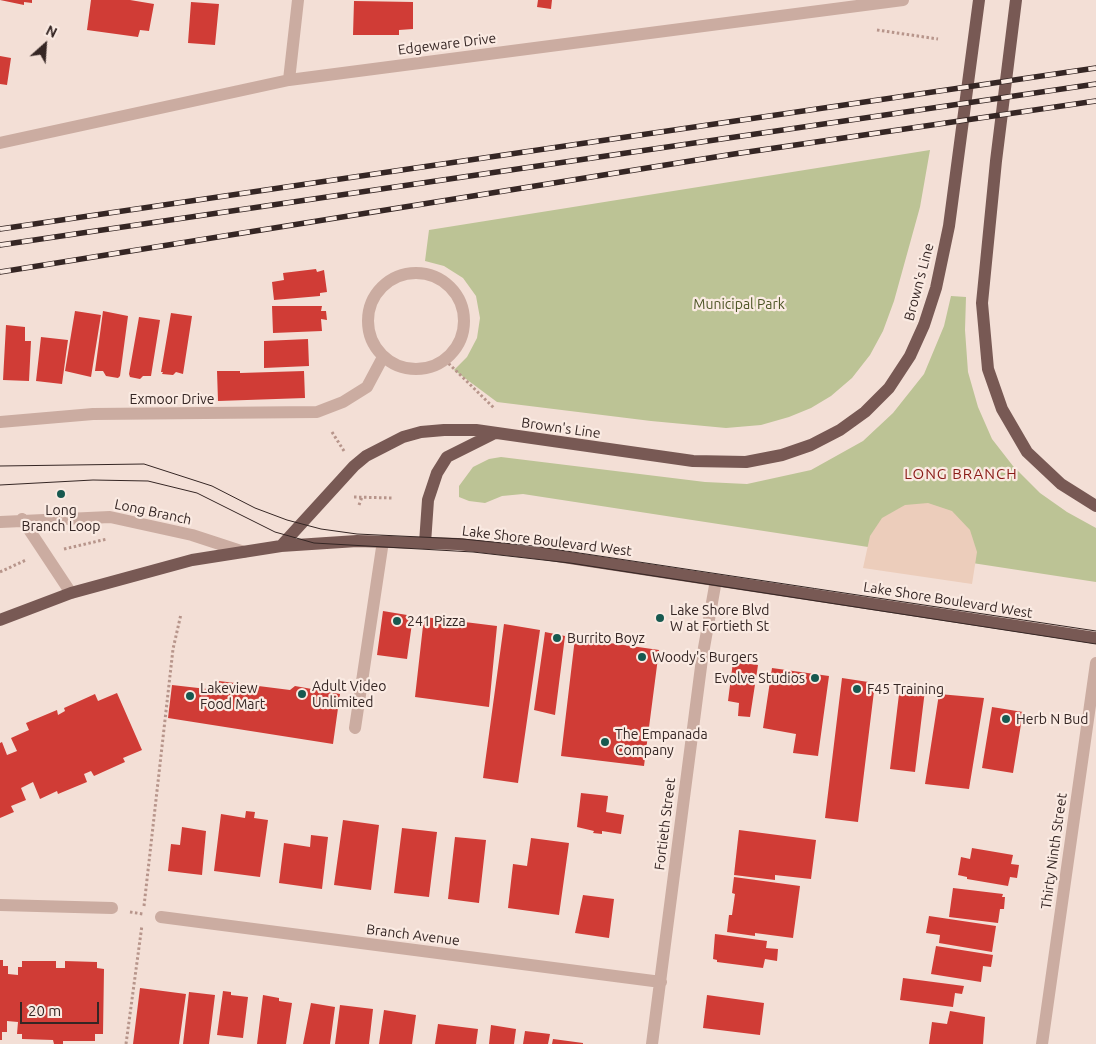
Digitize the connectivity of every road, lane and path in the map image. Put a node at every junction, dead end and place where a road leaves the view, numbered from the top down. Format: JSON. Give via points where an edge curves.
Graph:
{"nodes":[{"id":1,"x":298,"y":0,"type":"edge"},
{"id":2,"x":902,"y":0,"type":"edge"},
{"id":3,"x":979,"y":0,"type":"edge"},
{"id":4,"x":1016,"y":0,"type":"edge"},
{"id":5,"x":877,"y":30,"type":"dead end"},
{"id":6,"x":938,"y":39,"type":"dead end"},
{"id":7,"x":289,"y":80,"type":"junction"},
{"id":8,"x":0,"y":143,"type":"edge"},
{"id":9,"x":383,"y":358,"type":"junction"},
{"id":10,"x":445,"y":360,"type":"junction"},
{"id":11,"x":494,"y":408,"type":"dead end"},
{"id":12,"x":0,"y":422,"type":"edge"},
{"id":13,"x":332,"y":432,"type":"dead end"},
{"id":14,"x":494,"y":433,"type":"junction"},
{"id":15,"x":346,"y":454,"type":"dead end"},
{"id":16,"x":362,"y":496,"type":"junction"},
{"id":17,"x":351,"y":497,"type":"dead end"},
{"id":18,"x":393,"y":498,"type":"dead end"},
{"id":19,"x":359,"y":505,"type":"dead end"},
{"id":20,"x":1096,"y":506,"type":"edge"},
{"id":21,"x":22,"y":520,"type":"junction"},
{"id":22,"x":0,"y":522,"type":"edge"},
{"id":23,"x":110,"y":538,"type":"dead end"},
{"id":24,"x":383,"y":541,"type":"junction"},
{"id":25,"x":425,"y":543,"type":"junction"},
{"id":26,"x":281,"y":546,"type":"junction"},
{"id":27,"x":62,"y":550,"type":"dead end"},
{"id":28,"x":244,"y":552,"type":"junction"},
{"id":29,"x":29,"y":558,"type":"dead end"},
{"id":30,"x":0,"y":572,"type":"edge"},
{"id":31,"x":716,"y":580,"type":"junction"},
{"id":32,"x":70,"y":593,"type":"junction"},
{"id":33,"x":181,"y":614,"type":"dead end"},
{"id":34,"x":0,"y":620,"type":"edge"},
{"id":35,"x":1096,"y":638,"type":"edge"},
{"id":36,"x":1096,"y":663,"type":"edge"},
{"id":37,"x":355,"y":728,"type":"dead end"},
{"id":38,"x":0,"y":905,"type":"edge"},
{"id":39,"x":112,"y":908,"type":"dead end"},
{"id":40,"x":161,"y":917,"type":"dead end"},
{"id":41,"x":660,"y":982,"type":"junction"},
{"id":42,"x":126,"y":1044,"type":"edge"},
{"id":43,"x":652,"y":1044,"type":"edge"},
{"id":44,"x":1042,"y":1044,"type":"edge"}],
"edges":[{"from":1,"to":7,"type":"street"},
{"from":2,"to":7,"type":"street","name":"Edgeware Drive"},
{"from":3,"to":14,"type":"main road","name":"Brown's Line","via":[[950,226],[936,288],[910,356],[889,388],[865,412],[812,445],[746,462],[693,462]]},
{"from":4,"to":20,"type":"main road","via":[[982,304],[986,349],[1002,409],[1027,452],[1061,484]]},
{"from":5,"to":6,"type":"path"},
{"from":7,"to":8,"type":"street","name":"Edgeware Drive"},
{"from":9,"to":10,"type":"street","via":[[414,370],[430,368]]},
{"from":9,"to":10,"type":"street","via":[[369,334],[369,306],[385,283],[411,273],[425,273],[449,286],[463,310],[462,338]]},
{"from":9,"to":12,"type":"street","name":"Exmoor Drive","via":[[366,388],[317,412],[93,414]]},
{"from":10,"to":11,"type":"path"},
{"from":13,"to":15,"type":"path"},
{"from":14,"to":25,"type":"main road","via":[[448,457],[437,473],[428,500]]},
{"from":14,"to":26,"type":"main road","name":"Brown's Line","via":[[421,432],[373,452],[354,466]]},
{"from":16,"to":17,"type":"path"},
{"from":16,"to":18,"type":"path"},
{"from":16,"to":19,"type":"path"},
{"from":21,"to":22,"type":"street","name":"Long Branch"},
{"from":21,"to":28,"type":"street","name":"Long Branch","via":[[110,517],[192,535]]},
{"from":21,"to":32,"type":"street"},
{"from":23,"to":27,"type":"path"},
{"from":24,"to":25,"type":"main road","name":"Lake Shore Boulevard West"},
{"from":24,"to":26,"type":"main road","name":"Lake Shore Boulevard West"},
{"from":24,"to":37,"type":"street"},
{"from":25,"to":31,"type":"main road","name":"Lake Shore Boulevard West","via":[[544,554]]},
{"from":26,"to":28,"type":"main road","name":"Lake Shore Boulevard West"},
{"from":28,"to":32,"type":"main road","name":"Lake Shore Boulevard West","via":[[192,560]]},
{"from":29,"to":30,"type":"path"},
{"from":31,"to":35,"type":"main road","name":"Lake Shore Boulevard West"},
{"from":31,"to":41,"type":"street","name":"Fortieth Street","via":[[702,659]]},
{"from":32,"to":34,"type":"main road","name":"Lake Shore Boulevard West"},
{"from":33,"to":42,"type":"path","via":[[173,649]]},
{"from":36,"to":44,"type":"street","name":"Thirty Ninth Street"},
{"from":38,"to":39,"type":"street"},
{"from":40,"to":41,"type":"street","name":"Branch Avenue"},
{"from":41,"to":43,"type":"street","name":"Fortieth Street"}]}
